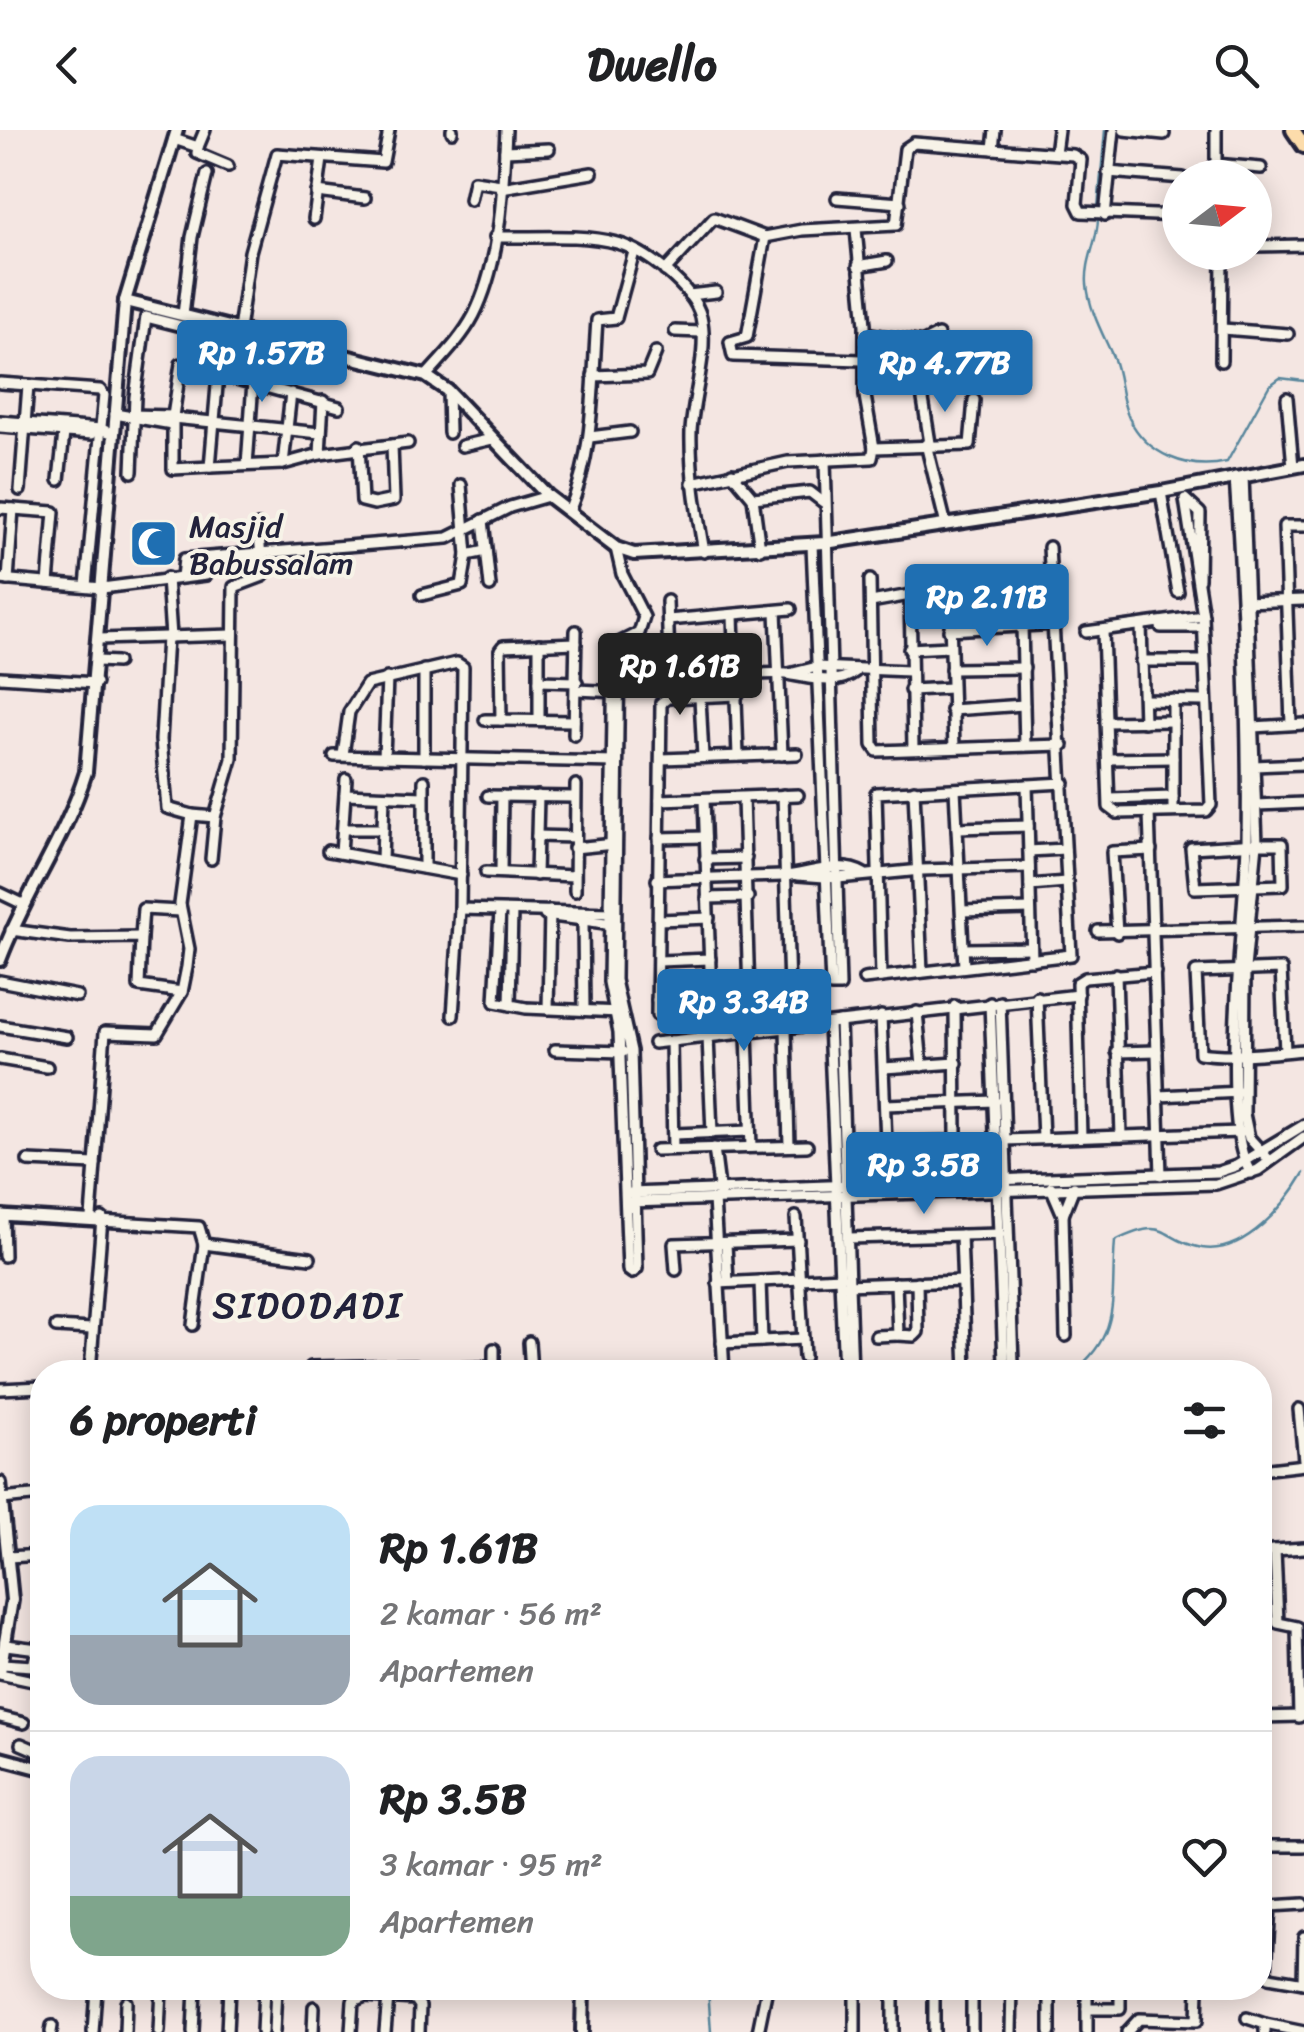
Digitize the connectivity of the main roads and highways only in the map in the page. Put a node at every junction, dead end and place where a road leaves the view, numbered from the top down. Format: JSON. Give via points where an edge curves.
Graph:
{"nodes":[{"id":1,"x":1293,"y":130,"type":"edge"},
{"id":2,"x":1304,"y":146,"type":"edge"}],
"edges":[{"from":1,"to":2,"type":"main road"}]}
